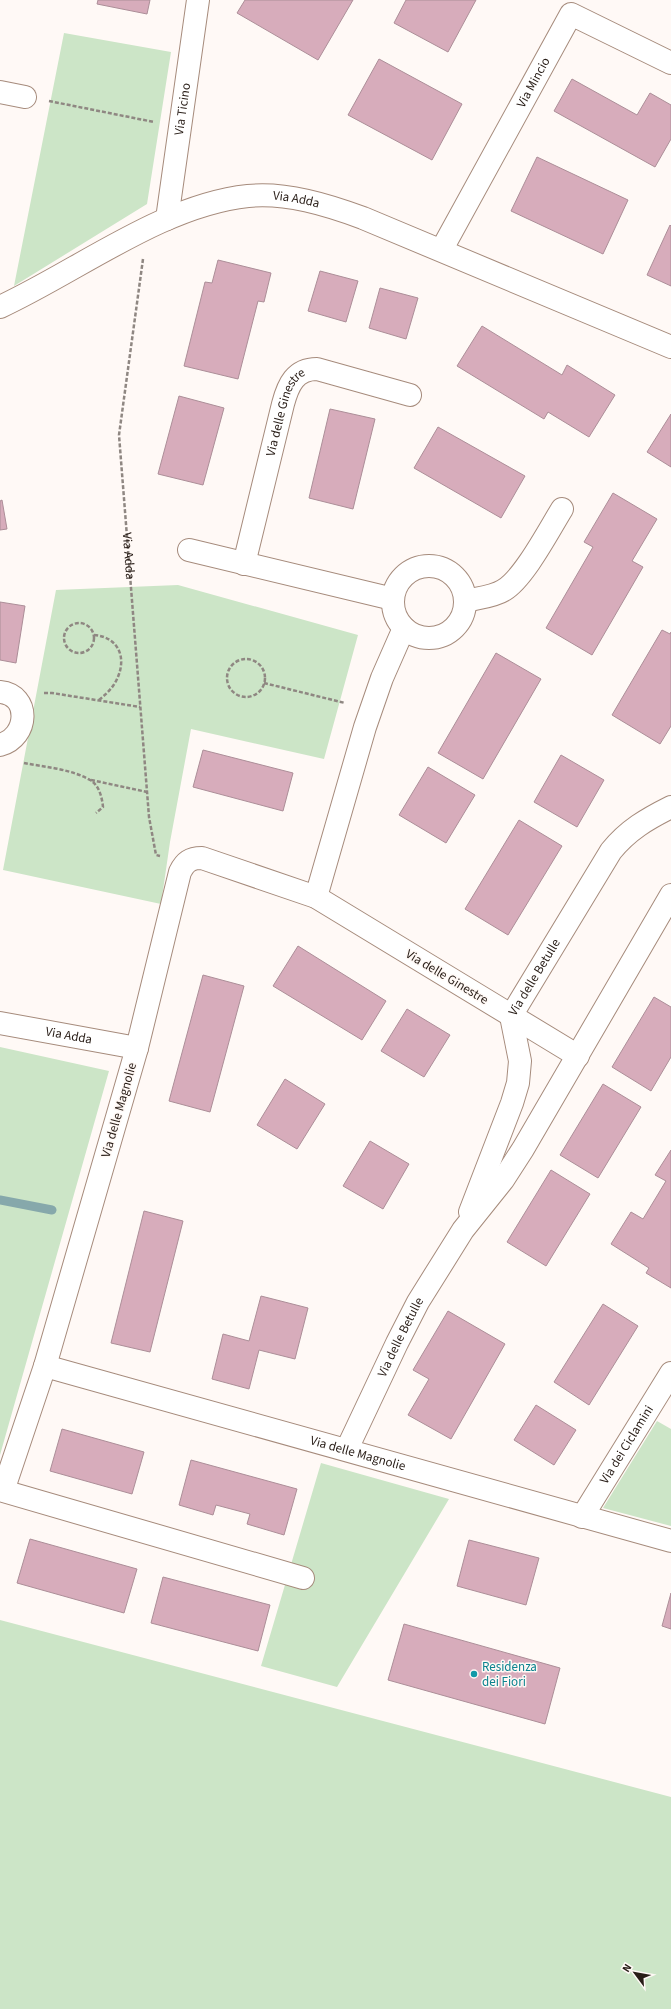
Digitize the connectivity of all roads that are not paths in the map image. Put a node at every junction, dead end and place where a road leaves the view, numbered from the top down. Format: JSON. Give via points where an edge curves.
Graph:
{"nodes":[{"id":1,"x":198,"y":0,"type":"edge"},
{"id":2,"x":671,"y":63,"type":"edge"},
{"id":3,"x":0,"y":92,"type":"edge"},
{"id":4,"x":25,"y":97,"type":"road end"},
{"id":5,"x":167,"y":219,"type":"junction"},
{"id":6,"x":442,"y":249,"type":"junction"},
{"id":7,"x":0,"y":307,"type":"edge"},
{"id":8,"x":671,"y":347,"type":"edge"},
{"id":9,"x":410,"y":395,"type":"dead end"},
{"id":10,"x":562,"y":509,"type":"dead end"},
{"id":11,"x":189,"y":550,"type":"dead end"},
{"id":12,"x":244,"y":564,"type":"junction"},
{"id":13,"x":393,"y":599,"type":"junction"},
{"id":14,"x":465,"y":601,"type":"junction"},
{"id":15,"x":404,"y":628,"type":"junction"},
{"id":16,"x":5,"y":694,"type":"edge"},
{"id":17,"x":0,"y":744,"type":"edge"},
{"id":18,"x":671,"y":807,"type":"edge"},
{"id":19,"x":188,"y":862,"type":"joint"},
{"id":20,"x":671,"y":895,"type":"edge"},
{"id":21,"x":316,"y":897,"type":"junction"},
{"id":22,"x":511,"y":1016,"type":"junction"},
{"id":23,"x":0,"y":1023,"type":"edge"},
{"id":24,"x":137,"y":1048,"type":"junction"},
{"id":25,"x":578,"y":1056,"type":"junction"},
{"id":26,"x":464,"y":1230,"type":"junction"},
{"id":27,"x":45,"y":1366,"type":"junction"},
{"id":28,"x":671,"y":1373,"type":"edge"},
{"id":29,"x":347,"y":1449,"type":"junction"},
{"id":30,"x":582,"y":1517,"type":"junction"},
{"id":31,"x":671,"y":1541,"type":"edge"},
{"id":32,"x":302,"y":1578,"type":"dead end"}],
"edges":[{"from":1,"to":5,"type":"street","name":"Via Ticino"},
{"from":2,"to":6,"type":"street","name":"Via Mincio","via":[[570,14]]},
{"from":3,"to":4,"type":"street"},
{"from":5,"to":6,"type":"street","name":"Via Adda","via":[[185,211],[235,197],[284,197],[350,213]]},
{"from":5,"to":7,"type":"street","name":"Via Adda"},
{"from":6,"to":8,"type":"street","name":"Via Adda"},
{"from":9,"to":12,"type":"street","name":"Via delle Ginestre","via":[[317,369],[305,370],[292,380],[283,404]]},
{"from":10,"to":14,"type":"street","via":[[512,584],[496,593]]},
{"from":11,"to":12,"type":"street"},
{"from":12,"to":13,"type":"street"},
{"from":13,"to":14,"type":"street","via":[[396,587],[407,573],[424,566],[436,566],[447,570],[456,578],[463,589]]},
{"from":13,"to":15,"type":"street","via":[[398,619]]},
{"from":14,"to":15,"type":"street","via":[[463,613],[449,632],[426,637]]},
{"from":15,"to":21,"type":"street","via":[[371,710]]},
{"from":16,"to":17,"type":"street","via":[[21,707],[23,723],[15,738]]},
{"from":18,"to":22,"type":"street","name":"Via delle Betulle","via":[[636,826],[611,851]]},
{"from":19,"to":21,"type":"street","name":"Via delle Ginestre","via":[[202,858]]},
{"from":19,"to":24,"type":"street","name":"Via delle Magnolie"},
{"from":20,"to":25,"type":"street","name":"Via delle Betulle"},
{"from":21,"to":22,"type":"street","name":"Via delle Ginestre"},
{"from":22,"to":25,"type":"street","name":"Via delle Ginestre"},
{"from":22,"to":26,"type":"street","name":"Via delle Betulle","via":[[519,1051],[518,1083]]},
{"from":23,"to":24,"type":"street","name":"Via Adda"},
{"from":24,"to":27,"type":"street","name":"Via delle Magnolie"},
{"from":25,"to":26,"type":"street","name":"Via delle Betulle","via":[[503,1180]]},
{"from":26,"to":29,"type":"street","name":"Via delle Betulle","via":[[418,1302]]},
{"from":27,"to":29,"type":"street","name":"Via delle Magnolie"},
{"from":27,"to":32,"type":"street","name":"Via delle Magnolie","via":[[3,1492]]},
{"from":28,"to":30,"type":"street","name":"Via dei Ciclamini"},
{"from":29,"to":30,"type":"street","name":"Via delle Magnolie"},
{"from":30,"to":31,"type":"street","name":"Via delle Magnolie"}]}
